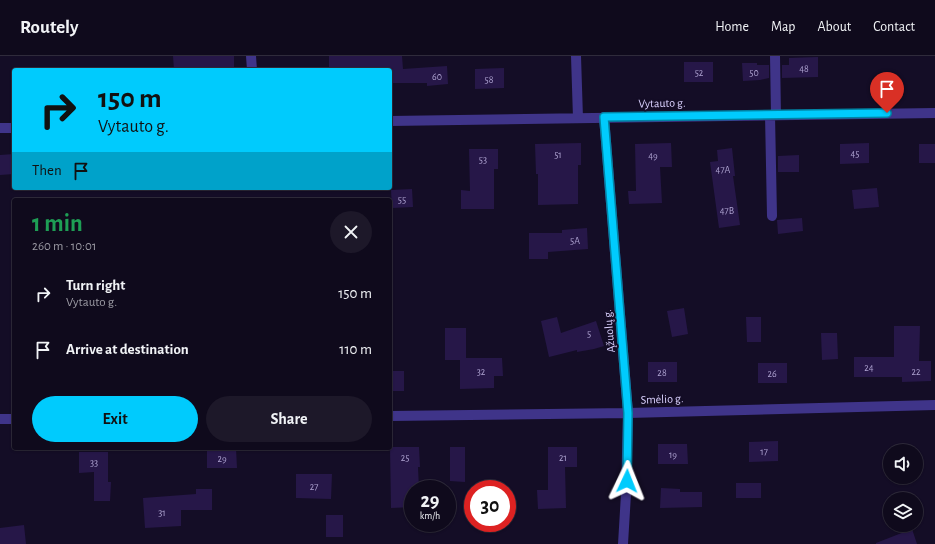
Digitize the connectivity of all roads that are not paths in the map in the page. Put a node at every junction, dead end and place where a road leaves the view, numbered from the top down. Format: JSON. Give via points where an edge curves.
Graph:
{"nodes":[{"id":1,"x":251,"y":56,"type":"edge"},
{"id":2,"x":576,"y":56,"type":"edge"},
{"id":3,"x":775,"y":56,"type":"edge"},
{"id":4,"x":252,"y":68,"type":"edge"},
{"id":5,"x":935,"y":113,"type":"edge"},
{"id":6,"x":773,"y":115,"type":"junction"},
{"id":7,"x":604,"y":117,"type":"junction"},
{"id":8,"x":578,"y":118,"type":"junction"},
{"id":9,"x":392,"y":121,"type":"edge"},
{"id":10,"x":0,"y":128,"type":"edge"},
{"id":11,"x":12,"y":128,"type":"edge"},
{"id":12,"x":772,"y":216,"type":"dead end"},
{"id":13,"x":935,"y":405,"type":"edge"},
{"id":14,"x":628,"y":413,"type":"junction"},
{"id":15,"x":392,"y":416,"type":"edge"},
{"id":16,"x":0,"y":419,"type":"edge"},
{"id":17,"x":12,"y":419,"type":"edge"},
{"id":18,"x":623,"y":544,"type":"edge"}],
"edges":[{"from":1,"to":4,"type":"street"},
{"from":2,"to":8,"type":"street"},
{"from":3,"to":6,"type":"street"},
{"from":5,"to":6,"type":"street","name":"Vytauto g."},
{"from":6,"to":7,"type":"street","name":"Vytauto g."},
{"from":6,"to":12,"type":"street"},
{"from":7,"to":8,"type":"street","name":"Vytauto g."},
{"from":7,"to":14,"type":"street","name":"Ąžuolų g."},
{"from":8,"to":9,"type":"street","name":"Vytauto g."},
{"from":10,"to":11,"type":"street"},
{"from":13,"to":14,"type":"street","name":"Smėlio g."},
{"from":14,"to":15,"type":"street","name":"Smėlio g."},
{"from":14,"to":18,"type":"street","name":"Ąžuolų g."},
{"from":16,"to":17,"type":"street"}]}
